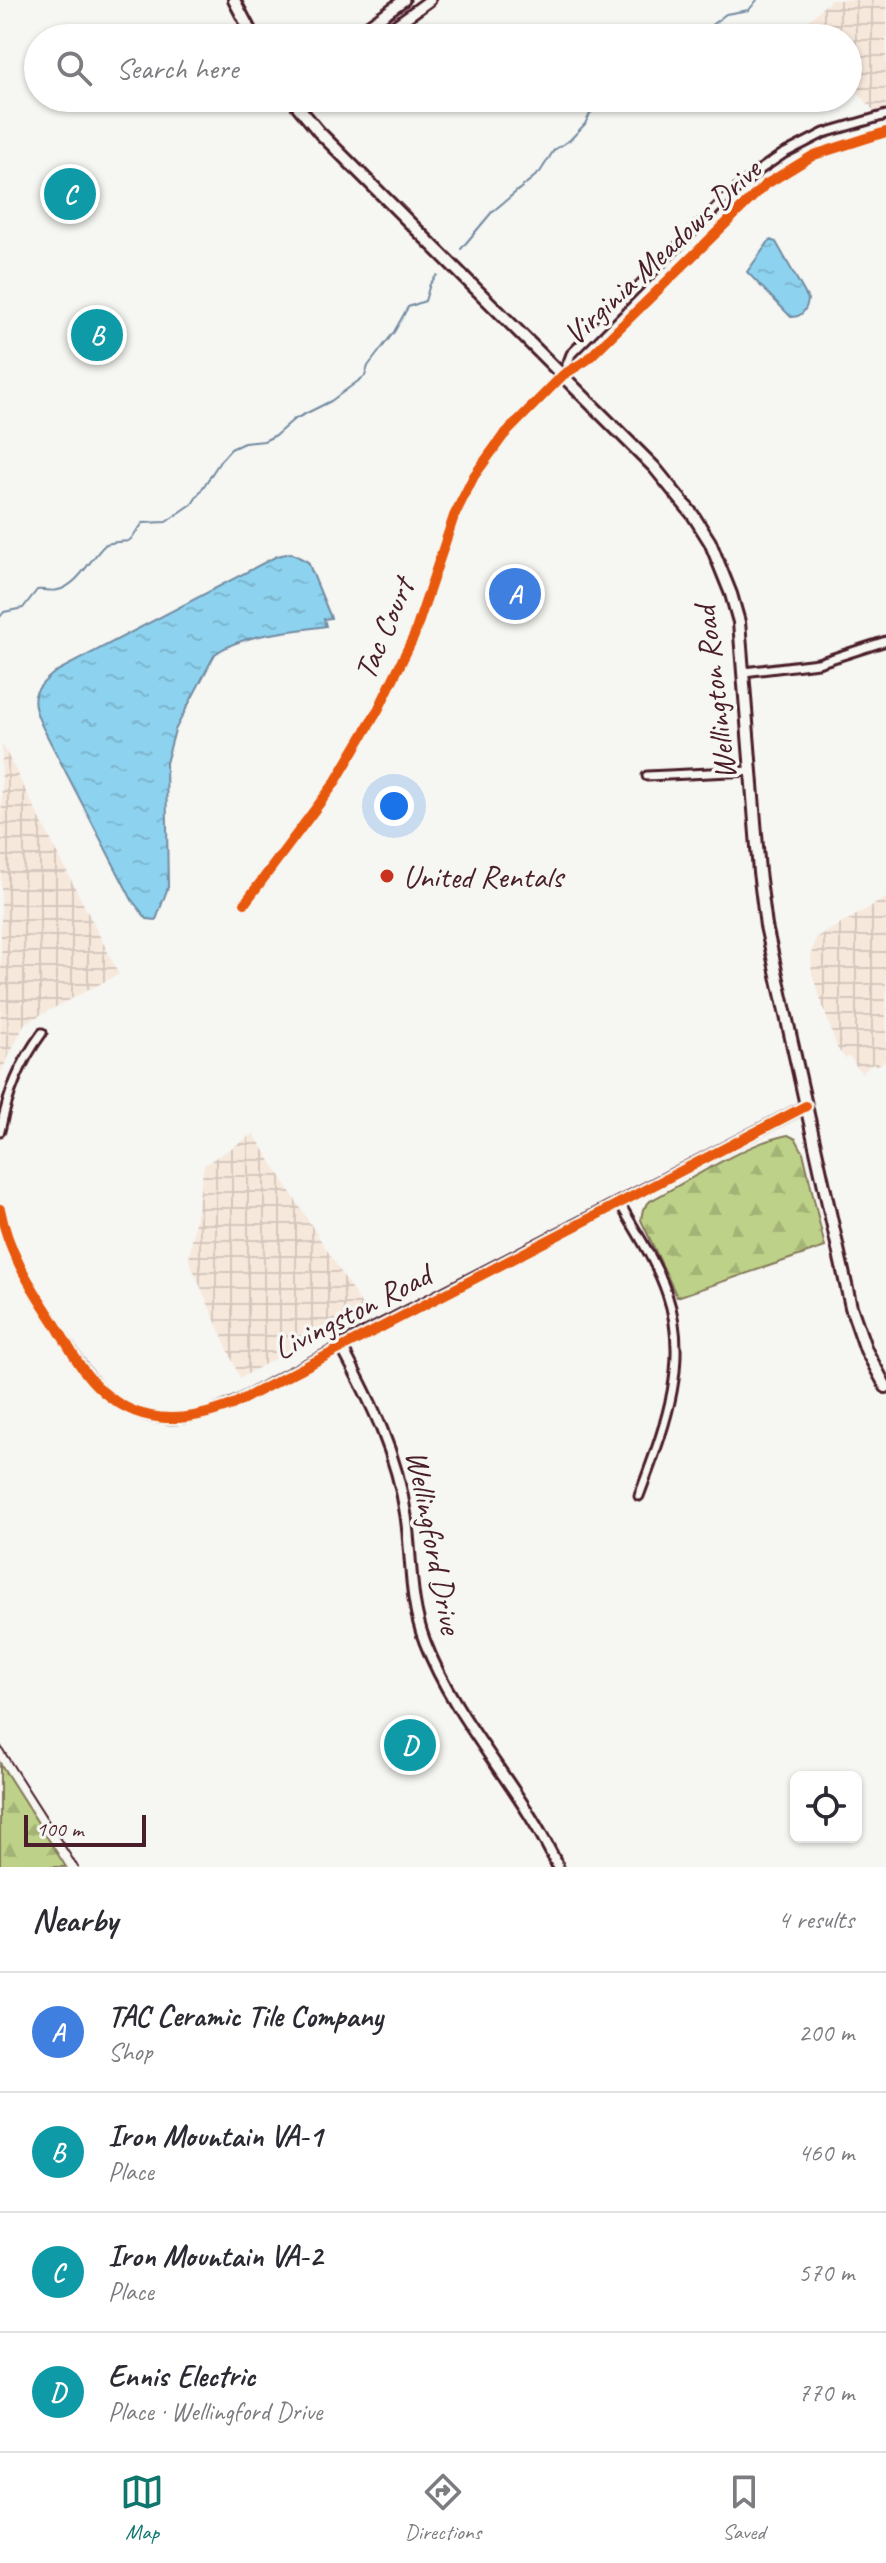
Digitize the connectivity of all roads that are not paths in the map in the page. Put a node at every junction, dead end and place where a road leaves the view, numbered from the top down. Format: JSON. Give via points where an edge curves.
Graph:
{"nodes":[{"id":1,"x":234,"y":0,"type":"edge"},
{"id":2,"x":404,"y":0,"type":"edge"},
{"id":3,"x":430,"y":0,"type":"edge"},
{"id":4,"x":247,"y":24,"type":"edge"},
{"id":5,"x":371,"y":24,"type":"edge"},
{"id":6,"x":397,"y":24,"type":"edge"},
{"id":7,"x":303,"y":112,"type":"edge"},
{"id":8,"x":886,"y":115,"type":"edge"},
{"id":9,"x":886,"y":132,"type":"edge"},
{"id":10,"x":563,"y":375,"type":"junction"},
{"id":11,"x":886,"y":641,"type":"edge"},
{"id":12,"x":744,"y":672,"type":"junction"},
{"id":13,"x":751,"y":771,"type":"junction"},
{"id":14,"x":647,"y":776,"type":"dead end"},
{"id":15,"x":245,"y":903,"type":"dead end"},
{"id":16,"x":42,"y":1033,"type":"dead end"},
{"id":17,"x":806,"y":1106,"type":"junction"},
{"id":18,"x":0,"y":1131,"type":"edge"},
{"id":19,"x":619,"y":1202,"type":"junction"},
{"id":20,"x":0,"y":1209,"type":"edge"},
{"id":21,"x":341,"y":1346,"type":"junction"},
{"id":22,"x":886,"y":1387,"type":"edge"},
{"id":23,"x":639,"y":1496,"type":"dead end"},
{"id":24,"x":558,"y":1867,"type":"edge"}],
"edges":[{"from":1,"to":4,"type":"main road"},
{"from":2,"to":5,"type":"street"},
{"from":3,"to":6,"type":"street"},
{"from":7,"to":10,"type":"main road","name":"Wellington Road"},
{"from":8,"to":10,"type":"street","name":"Virginia Meadows Drive","via":[[803,143],[744,182],[571,354]]},
{"from":9,"to":10,"type":"street","name":"Virginia Meadows Drive","via":[[814,155],[765,185],[587,360]]},
{"from":10,"to":12,"type":"main road","name":"Wellington Road","via":[[654,467],[700,525],[731,594]]},
{"from":10,"to":15,"type":"street","name":"Tac Court","via":[[503,436],[474,476],[454,516],[414,636],[378,710],[334,784]]},
{"from":11,"to":12,"type":"street","via":[[818,663]]},
{"from":12,"to":13,"type":"main road","name":"Wellington Road"},
{"from":13,"to":14,"type":"street"},
{"from":13,"to":17,"type":"main road","name":"Wellington Road","via":[[766,926]]},
{"from":16,"to":18,"type":"street","via":[[18,1070]]},
{"from":17,"to":19,"type":"street","name":"Livingston Road"},
{"from":17,"to":22,"type":"main road","name":"Wellington Road","via":[[851,1307]]},
{"from":19,"to":21,"type":"street","name":"Livingston Road"},
{"from":19,"to":23,"type":"street","via":[[662,1281],[676,1336],[668,1410]]},
{"from":20,"to":21,"type":"street","name":"Livingston Road","via":[[18,1265],[89,1376],[106,1394],[139,1412],[185,1419],[206,1415]]},
{"from":21,"to":24,"type":"street","name":"Wellingford Drive","via":[[377,1415],[397,1469],[416,1616],[426,1644],[445,1684]]}]}
